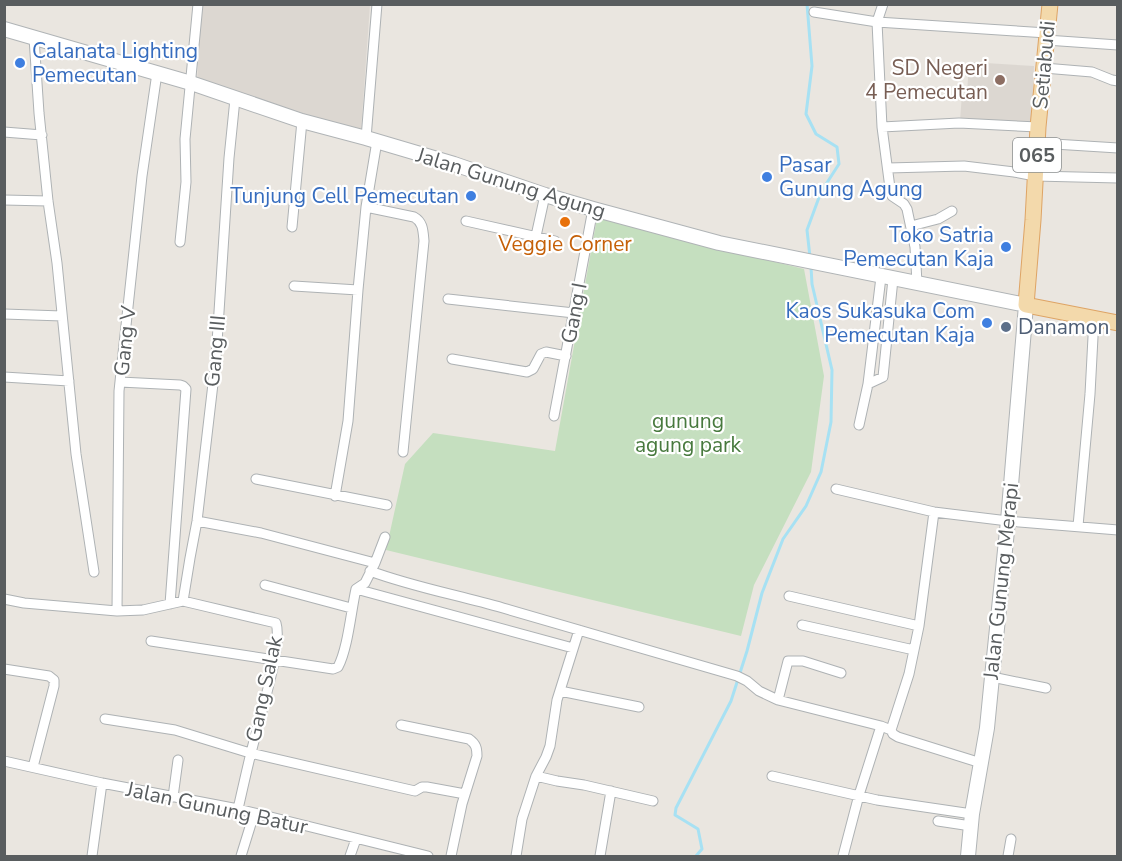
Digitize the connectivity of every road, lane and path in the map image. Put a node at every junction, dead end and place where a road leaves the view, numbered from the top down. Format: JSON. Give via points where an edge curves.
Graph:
{"nodes":[{"id":1,"x":198,"y":4,"type":"edge"},
{"id":2,"x":377,"y":4,"type":"edge"},
{"id":3,"x":883,"y":4,"type":"edge"},
{"id":4,"x":1050,"y":4,"type":"edge"},
{"id":5,"x":814,"y":12,"type":"dead end"},
{"id":6,"x":877,"y":22,"type":"junction"},
{"id":7,"x":4,"y":29,"type":"edge"},
{"id":8,"x":1047,"y":36,"type":"junction"},
{"id":9,"x":34,"y":38,"type":"junction"},
{"id":10,"x":1118,"y":45,"type":"edge"},
{"id":11,"x":1044,"y":68,"type":"junction"},
{"id":12,"x":157,"y":73,"type":"junction"},
{"id":13,"x":1118,"y":81,"type":"edge"},
{"id":14,"x":191,"y":83,"type":"junction"},
{"id":15,"x":235,"y":99,"type":"junction"},
{"id":16,"x":302,"y":121,"type":"junction"},
{"id":17,"x":882,"y":127,"type":"junction"},
{"id":18,"x":1038,"y":127,"type":"junction"},
{"id":19,"x":4,"y":132,"type":"edge"},
{"id":20,"x":42,"y":135,"type":"junction"},
{"id":21,"x":372,"y":139,"type":"junction"},
{"id":22,"x":1038,"y":143,"type":"junction"},
{"id":23,"x":1118,"y":148,"type":"edge"},
{"id":24,"x":888,"y":168,"type":"junction"},
{"id":25,"x":1035,"y":176,"type":"junction"},
{"id":26,"x":1118,"y":178,"type":"edge"},
{"id":27,"x":545,"y":195,"type":"junction"},
{"id":28,"x":4,"y":200,"type":"edge"},
{"id":29,"x":48,"y":201,"type":"junction"},
{"id":30,"x":366,"y":207,"type":"junction"},
{"id":31,"x":593,"y":209,"type":"junction"},
{"id":32,"x":952,"y":212,"type":"dead end"},
{"id":33,"x":466,"y":221,"type":"dead end"},
{"id":34,"x":911,"y":226,"type":"junction"},
{"id":35,"x":292,"y":227,"type":"dead end"},
{"id":36,"x":536,"y":236,"type":"junction"},
{"id":37,"x":555,"y":241,"type":"dead end"},
{"id":38,"x":180,"y":242,"type":"dead end"},
{"id":39,"x":887,"y":278,"type":"junction"},
{"id":40,"x":917,"y":283,"type":"junction"},
{"id":41,"x":294,"y":286,"type":"dead end"},
{"id":42,"x":358,"y":290,"type":"junction"},
{"id":43,"x":448,"y":299,"type":"dead end"},
{"id":44,"x":1026,"y":305,"type":"junction"},
{"id":45,"x":4,"y":314,"type":"edge"},
{"id":46,"x":574,"y":314,"type":"junction"},
{"id":47,"x":62,"y":316,"type":"junction"},
{"id":48,"x":1094,"y":318,"type":"junction"},
{"id":49,"x":1118,"y":323,"type":"edge"},
{"id":50,"x":566,"y":356,"type":"junction"},
{"id":51,"x":452,"y":359,"type":"dead end"},
{"id":52,"x":4,"y":377,"type":"edge"},
{"id":53,"x":69,"y":381,"type":"junction"},
{"id":54,"x":120,"y":382,"type":"junction"},
{"id":55,"x":868,"y":384,"type":"junction"},
{"id":56,"x":554,"y":416,"type":"dead end"},
{"id":57,"x":859,"y":425,"type":"dead end"},
{"id":58,"x":403,"y":452,"type":"dead end"},
{"id":59,"x":256,"y":479,"type":"dead end"},
{"id":60,"x":836,"y":489,"type":"dead end"},
{"id":61,"x":335,"y":496,"type":"junction"},
{"id":62,"x":387,"y":505,"type":"dead end"},
{"id":63,"x":934,"y":512,"type":"junction"},
{"id":64,"x":197,"y":521,"type":"junction"},
{"id":65,"x":1008,"y":521,"type":"junction"},
{"id":66,"x":1078,"y":526,"type":"junction"},
{"id":67,"x":1118,"y":530,"type":"edge"},
{"id":68,"x":385,"y":537,"type":"dead end"},
{"id":69,"x":372,"y":567,"type":"junction"},
{"id":70,"x":94,"y":572,"type":"dead end"},
{"id":71,"x":265,"y":585,"type":"dead end"},
{"id":72,"x":356,"y":589,"type":"junction"},
{"id":73,"x":789,"y":596,"type":"dead end"},
{"id":74,"x":4,"y":599,"type":"edge"},
{"id":75,"x":183,"y":601,"type":"junction"},
{"id":76,"x":170,"y":604,"type":"junction"},
{"id":77,"x":351,"y":608,"type":"junction"},
{"id":78,"x":117,"y":611,"type":"junction"},
{"id":79,"x":802,"y":626,"type":"dead end"},
{"id":80,"x":919,"y":626,"type":"junction"},
{"id":81,"x":579,"y":630,"type":"junction"},
{"id":82,"x":151,"y":641,"type":"dead end"},
{"id":83,"x":573,"y":648,"type":"junction"},
{"id":84,"x":914,"y":650,"type":"junction"},
{"id":85,"x":274,"y":659,"type":"junction"},
{"id":86,"x":4,"y":669,"type":"edge"},
{"id":87,"x":841,"y":673,"type":"dead end"},
{"id":88,"x":992,"y":677,"type":"junction"},
{"id":89,"x":1046,"y":688,"type":"dead end"},
{"id":90,"x":560,"y":691,"type":"junction"},
{"id":91,"x":778,"y":700,"type":"junction"},
{"id":92,"x":639,"y":707,"type":"dead end"},
{"id":93,"x":105,"y":720,"type":"dead end"},
{"id":94,"x":401,"y":725,"type":"dead end"},
{"id":95,"x":881,"y":726,"type":"junction"},
{"id":96,"x":891,"y":730,"type":"junction"},
{"id":97,"x":250,"y":753,"type":"junction"},
{"id":98,"x":178,"y":760,"type":"dead end"},
{"id":99,"x":4,"y":761,"type":"edge"},
{"id":100,"x":981,"y":763,"type":"junction"},
{"id":101,"x":33,"y":767,"type":"junction"},
{"id":102,"x":536,"y":776,"type":"junction"},
{"id":103,"x":772,"y":776,"type":"dead end"},
{"id":104,"x":102,"y":783,"type":"junction"},
{"id":105,"x":611,"y":791,"type":"junction"},
{"id":106,"x":465,"y":794,"type":"junction"},
{"id":107,"x":860,"y":795,"type":"junction"},
{"id":108,"x":173,"y":797,"type":"junction"},
{"id":109,"x":653,"y":801,"type":"dead end"},
{"id":110,"x":238,"y":809,"type":"junction"},
{"id":111,"x":254,"y":814,"type":"junction"},
{"id":112,"x":972,"y":820,"type":"junction"},
{"id":113,"x":938,"y":821,"type":"dead end"},
{"id":114,"x":356,"y":839,"type":"junction"},
{"id":115,"x":1011,"y":839,"type":"dead end"},
{"id":116,"x":92,"y":856,"type":"edge"},
{"id":117,"x":241,"y":856,"type":"edge"},
{"id":118,"x":350,"y":856,"type":"edge"},
{"id":119,"x":428,"y":856,"type":"edge"},
{"id":120,"x":451,"y":856,"type":"edge"},
{"id":121,"x":516,"y":856,"type":"edge"},
{"id":122,"x":600,"y":856,"type":"edge"},
{"id":123,"x":843,"y":856,"type":"edge"},
{"id":124,"x":968,"y":856,"type":"edge"},
{"id":125,"x":1008,"y":856,"type":"edge"}],
"edges":[{"from":1,"to":14,"type":"street"},
{"from":2,"to":21,"type":"street"},
{"from":3,"to":6,"type":"street"},
{"from":4,"to":8,"type":"main road","name":"Setiabudi","number":"065"},
{"from":5,"to":6,"type":"street"},
{"from":6,"to":8,"type":"street"},
{"from":6,"to":17,"type":"street"},
{"from":7,"to":9,"type":"main road","name":"Jalan Gunung Agung"},
{"from":8,"to":10,"type":"street"},
{"from":8,"to":11,"type":"main road","name":"Setiabudi","number":"065"},
{"from":9,"to":12,"type":"main road","name":"Jalan Gunung Agung"},
{"from":9,"to":20,"type":"street"},
{"from":11,"to":13,"type":"street","via":[[1092,72]]},
{"from":11,"to":18,"type":"main road","name":"Setiabudi","number":"065"},
{"from":12,"to":14,"type":"main road","name":"Jalan Gunung Agung"},
{"from":12,"to":54,"type":"street","name":"Gang V"},
{"from":14,"to":15,"type":"main road","name":"Jalan Gunung Agung"},
{"from":14,"to":38,"type":"street"},
{"from":15,"to":16,"type":"main road","name":"Jalan Gunung Agung"},
{"from":15,"to":64,"type":"street","name":"Gang III","via":[[216,358]]},
{"from":16,"to":21,"type":"main road","name":"Jalan Gunung Agung"},
{"from":16,"to":35,"type":"street"},
{"from":17,"to":18,"type":"street","via":[[959,123]]},
{"from":17,"to":24,"type":"street"},
{"from":18,"to":22,"type":"main road","name":"Setiabudi","number":"065"},
{"from":19,"to":20,"type":"street"},
{"from":20,"to":29,"type":"street"},
{"from":21,"to":27,"type":"main road","name":"Jalan Gunung Agung"},
{"from":21,"to":30,"type":"street"},
{"from":22,"to":23,"type":"street"},
{"from":22,"to":25,"type":"main road","name":"Setiabudi","number":"065"},
{"from":24,"to":25,"type":"street","via":[[964,166]]},
{"from":24,"to":34,"type":"street","via":[[892,196],[904,204]]},
{"from":25,"to":26,"type":"street"},
{"from":25,"to":44,"type":"main road","name":"Setiabudi","number":"065"},
{"from":27,"to":31,"type":"main road","name":"Jalan Gunung Agung"},
{"from":27,"to":36,"type":"street"},
{"from":28,"to":29,"type":"street"},
{"from":29,"to":47,"type":"street"},
{"from":30,"to":42,"type":"street"},
{"from":30,"to":58,"type":"street","via":[[414,217],[423,230]]},
{"from":31,"to":39,"type":"main road","name":"Jalan Gunung Agung","via":[[718,243]]},
{"from":31,"to":46,"type":"street","name":"Gang I"},
{"from":32,"to":34,"type":"street"},
{"from":33,"to":36,"type":"street"},
{"from":34,"to":40,"type":"street"},
{"from":36,"to":37,"type":"street"},
{"from":39,"to":40,"type":"main road","name":"Jalan Gunung Agung"},
{"from":39,"to":55,"type":"street"},
{"from":39,"to":55,"type":"street","via":[[883,377]]},
{"from":40,"to":44,"type":"main road","name":"Jalan Gunung Agung"},
{"from":41,"to":42,"type":"street"},
{"from":42,"to":61,"type":"street","via":[[348,421]]},
{"from":43,"to":46,"type":"street"},
{"from":44,"to":48,"type":"main road"},
{"from":44,"to":65,"type":"main road","name":"Jalan Gunung Merapi"},
{"from":45,"to":47,"type":"street"},
{"from":46,"to":50,"type":"street","name":"Gang I"},
{"from":47,"to":53,"type":"street"},
{"from":48,"to":49,"type":"main road"},
{"from":48,"to":66,"type":"street"},
{"from":50,"to":51,"type":"street","via":[[541,354],[527,372]]},
{"from":50,"to":56,"type":"street","name":"Gang I"},
{"from":52,"to":53,"type":"street"},
{"from":53,"to":70,"type":"street"},
{"from":54,"to":76,"type":"street","via":[[180,385],[186,389]]},
{"from":54,"to":78,"type":"street","name":"Gang V"},
{"from":55,"to":57,"type":"street"},
{"from":59,"to":61,"type":"street"},
{"from":60,"to":63,"type":"street"},
{"from":61,"to":62,"type":"street"},
{"from":63,"to":65,"type":"street"},
{"from":63,"to":80,"type":"street"},
{"from":64,"to":69,"type":"street","via":[[261,532]]},
{"from":64,"to":75,"type":"street","name":"Gang III"},
{"from":65,"to":66,"type":"street"},
{"from":65,"to":88,"type":"main road","name":"Jalan Gunung Merapi"},
{"from":66,"to":67,"type":"street"},
{"from":68,"to":69,"type":"street"},
{"from":69,"to":72,"type":"street","via":[[365,583]]},
{"from":69,"to":81,"type":"street","via":[[394,580]]},
{"from":71,"to":77,"type":"street"},
{"from":72,"to":77,"type":"street"},
{"from":72,"to":83,"type":"street"},
{"from":73,"to":80,"type":"street"},
{"from":74,"to":78,"type":"street","name":"Gang Salak"},
{"from":75,"to":76,"type":"street","name":"Gang Salak"},
{"from":75,"to":85,"type":"street","name":"Gang Salak","via":[[276,622]]},
{"from":76,"to":78,"type":"street","name":"Gang Salak"},
{"from":77,"to":85,"type":"street","via":[[338,667]]},
{"from":79,"to":84,"type":"street"},
{"from":80,"to":84,"type":"street"},
{"from":81,"to":83,"type":"street"},
{"from":81,"to":91,"type":"street","via":[[737,676]]},
{"from":82,"to":85,"type":"street"},
{"from":83,"to":90,"type":"street"},
{"from":84,"to":96,"type":"street"},
{"from":85,"to":97,"type":"street","name":"Gang Salak"},
{"from":86,"to":101,"type":"street","via":[[54,680]]},
{"from":87,"to":91,"type":"street","via":[[802,661],[788,661]]},
{"from":88,"to":89,"type":"street"},
{"from":88,"to":100,"type":"main road","name":"Jalan Gunung Merapi"},
{"from":90,"to":92,"type":"street"},
{"from":90,"to":102,"type":"street","via":[[550,746]]},
{"from":91,"to":95,"type":"street"},
{"from":93,"to":97,"type":"street","via":[[175,730]]},
{"from":94,"to":106,"type":"street","via":[[475,744],[477,756]]},
{"from":95,"to":96,"type":"street"},
{"from":95,"to":107,"type":"street"},
{"from":96,"to":100,"type":"street","via":[[898,737]]},
{"from":97,"to":106,"type":"street","via":[[415,791],[427,787]]},
{"from":97,"to":110,"type":"street","name":"Gang Salak"},
{"from":98,"to":108,"type":"street"},
{"from":99,"to":101,"type":"street","name":"Jalan Gunung Batur"},
{"from":100,"to":112,"type":"main road","name":"Jalan Gunung Merapi"},
{"from":101,"to":104,"type":"street","name":"Jalan Gunung Batur"},
{"from":102,"to":105,"type":"street"},
{"from":102,"to":121,"type":"street","via":[[522,819]]},
{"from":103,"to":107,"type":"street"},
{"from":104,"to":108,"type":"street","name":"Jalan Gunung Batur"},
{"from":104,"to":116,"type":"street"},
{"from":105,"to":109,"type":"street"},
{"from":105,"to":122,"type":"street"},
{"from":106,"to":120,"type":"street"},
{"from":107,"to":112,"type":"street"},
{"from":107,"to":123,"type":"street"},
{"from":108,"to":110,"type":"street","name":"Jalan Gunung Batur"},
{"from":110,"to":111,"type":"street","name":"Jalan Gunung Batur"},
{"from":111,"to":114,"type":"street","name":"Jalan Gunung Batur"},
{"from":111,"to":117,"type":"street"},
{"from":112,"to":113,"type":"street"},
{"from":112,"to":124,"type":"main road","name":"Jalan Gunung Merapi"},
{"from":114,"to":118,"type":"street"},
{"from":114,"to":119,"type":"street","name":"Jalan Gunung Batur"},
{"from":115,"to":125,"type":"street"}]}
